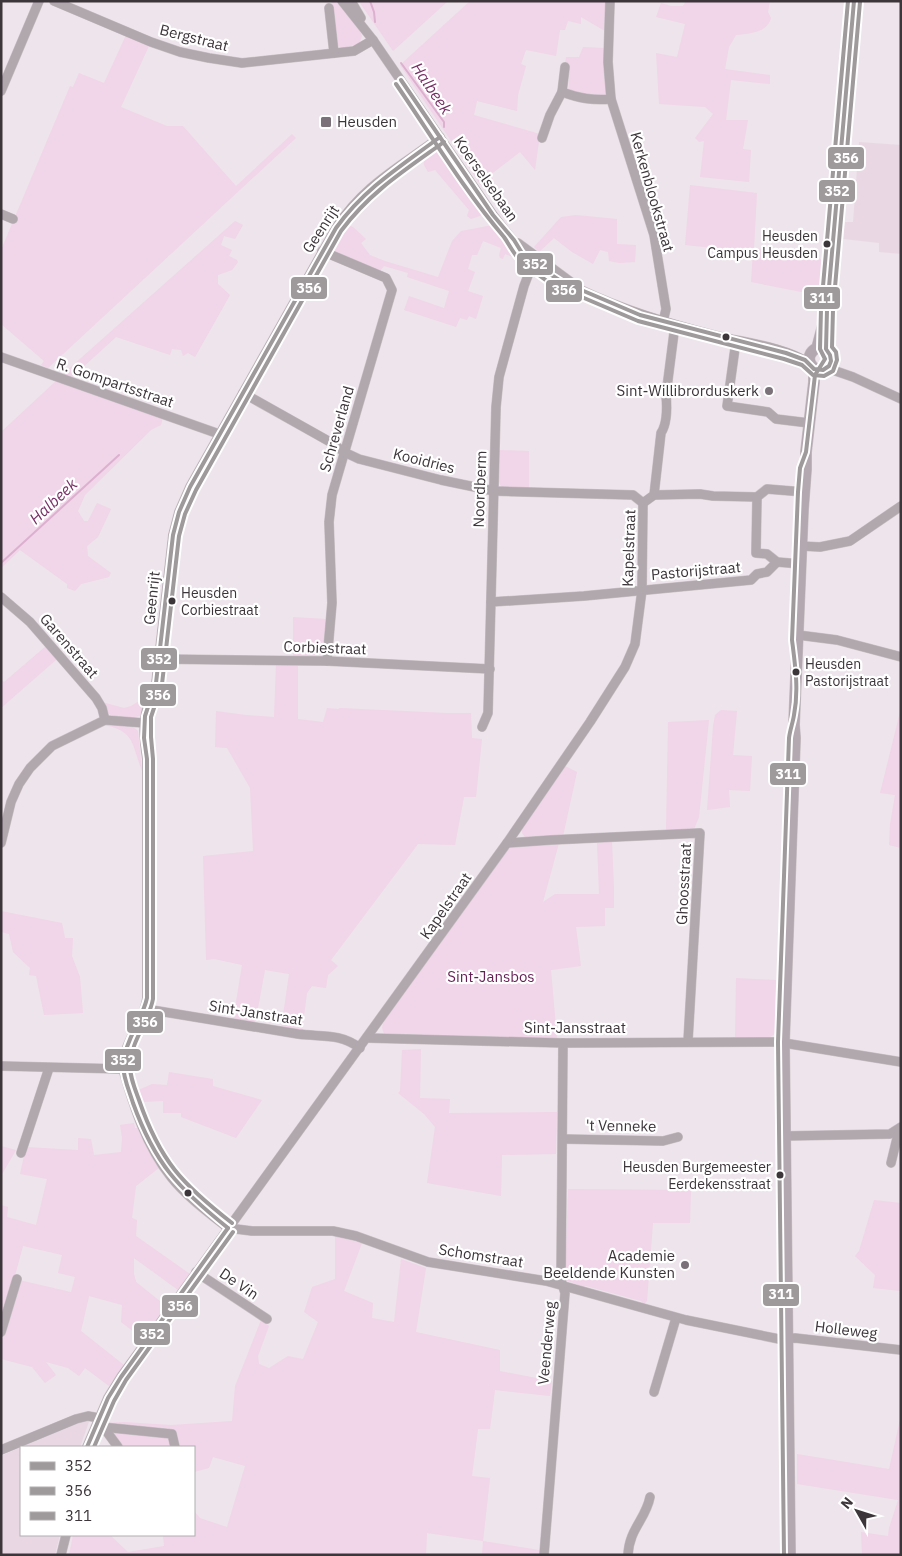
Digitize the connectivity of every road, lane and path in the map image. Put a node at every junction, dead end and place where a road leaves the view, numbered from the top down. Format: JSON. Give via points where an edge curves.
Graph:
{"nodes":[{"id":1,"x":39,"y":1,"type":"edge"},
{"id":2,"x":54,"y":1,"type":"edge"},
{"id":3,"x":342,"y":1,"type":"edge"},
{"id":4,"x":351,"y":1,"type":"edge"},
{"id":5,"x":610,"y":1,"type":"edge"},
{"id":6,"x":854,"y":1,"type":"edge"},
{"id":7,"x":329,"y":8,"type":"dead end"},
{"id":8,"x":371,"y":37,"type":"junction"},
{"id":9,"x":334,"y":53,"type":"junction"},
{"id":10,"x":565,"y":67,"type":"dead end"},
{"id":11,"x":1,"y":91,"type":"edge"},
{"id":12,"x":562,"y":92,"type":"junction"},
{"id":13,"x":611,"y":99,"type":"junction"},
{"id":14,"x":440,"y":138,"type":"junction"},
{"id":15,"x":542,"y":138,"type":"dead end"},
{"id":16,"x":1,"y":214,"type":"edge"},
{"id":17,"x":13,"y":219,"type":"dead end"},
{"id":18,"x":322,"y":251,"type":"junction"},
{"id":19,"x":538,"y":262,"type":"junction"},
{"id":20,"x":663,"y":322,"type":"junction"},
{"id":21,"x":675,"y":325,"type":"junction"},
{"id":22,"x":736,"y":341,"type":"junction"},
{"id":23,"x":1,"y":358,"type":"edge"},
{"id":24,"x":820,"y":360,"type":"junction"},
{"id":25,"x":243,"y":394,"type":"junction"},
{"id":26,"x":901,"y":399,"type":"edge"},
{"id":27,"x":804,"y":422,"type":"junction"},
{"id":28,"x":219,"y":434,"type":"junction"},
{"id":29,"x":344,"y":452,"type":"junction"},
{"id":30,"x":806,"y":469,"type":"junction"},
{"id":31,"x":494,"y":492,"type":"junction"},
{"id":32,"x":804,"y":492,"type":"junction"},
{"id":33,"x":654,"y":495,"type":"junction"},
{"id":34,"x":757,"y":497,"type":"junction"},
{"id":35,"x":643,"y":503,"type":"junction"},
{"id":36,"x":901,"y":506,"type":"edge"},
{"id":37,"x":801,"y":546,"type":"junction"},
{"id":38,"x":777,"y":562,"type":"junction"},
{"id":39,"x":801,"y":564,"type":"junction"},
{"id":40,"x":642,"y":590,"type":"junction"},
{"id":41,"x":1,"y":597,"type":"edge"},
{"id":42,"x":491,"y":602,"type":"junction"},
{"id":43,"x":798,"y":638,"type":"junction"},
{"id":44,"x":901,"y":656,"type":"edge"},
{"id":45,"x":159,"y":659,"type":"junction"},
{"id":46,"x":327,"y":661,"type":"junction"},
{"id":47,"x":490,"y":670,"type":"junction"},
{"id":48,"x":105,"y":720,"type":"junction"},
{"id":49,"x":144,"y":724,"type":"junction"},
{"id":50,"x":482,"y":727,"type":"dead end"},
{"id":51,"x":1,"y":843,"type":"edge"},
{"id":52,"x":507,"y":843,"type":"junction"},
{"id":53,"x":146,"y":1009,"type":"junction"},
{"id":54,"x":367,"y":1038,"type":"junction"},
{"id":55,"x":688,"y":1041,"type":"junction"},
{"id":56,"x":784,"y":1042,"type":"junction"},
{"id":57,"x":564,"y":1043,"type":"junction"},
{"id":58,"x":360,"y":1048,"type":"junction"},
{"id":59,"x":901,"y":1062,"type":"edge"},
{"id":60,"x":1,"y":1066,"type":"edge"},
{"id":61,"x":49,"y":1068,"type":"junction"},
{"id":62,"x":123,"y":1069,"type":"junction"},
{"id":63,"x":900,"y":1129,"type":"edge"},
{"id":64,"x":785,"y":1136,"type":"junction"},
{"id":65,"x":678,"y":1137,"type":"dead end"},
{"id":66,"x":563,"y":1139,"type":"junction"},
{"id":67,"x":21,"y":1153,"type":"dead end"},
{"id":68,"x":891,"y":1163,"type":"dead end"},
{"id":69,"x":228,"y":1228,"type":"junction"},
{"id":70,"x":196,"y":1272,"type":"junction"},
{"id":71,"x":17,"y":1278,"type":"dead end"},
{"id":72,"x":563,"y":1285,"type":"junction"},
{"id":73,"x":676,"y":1318,"type":"junction"},
{"id":74,"x":267,"y":1320,"type":"dead end"},
{"id":75,"x":1,"y":1332,"type":"edge"},
{"id":76,"x":787,"y":1338,"type":"junction"},
{"id":77,"x":901,"y":1350,"type":"edge"},
{"id":78,"x":654,"y":1392,"type":"dead end"},
{"id":79,"x":98,"y":1418,"type":"junction"},
{"id":80,"x":104,"y":1428,"type":"junction"},
{"id":81,"x":88,"y":1446,"type":"edge"},
{"id":82,"x":117,"y":1446,"type":"edge"},
{"id":83,"x":175,"y":1446,"type":"edge"},
{"id":84,"x":1,"y":1450,"type":"edge"},
{"id":85,"x":650,"y":1497,"type":"dead end"},
{"id":86,"x":66,"y":1536,"type":"edge"},
{"id":87,"x":62,"y":1555,"type":"edge"},
{"id":88,"x":544,"y":1555,"type":"edge"},
{"id":89,"x":628,"y":1555,"type":"edge"},
{"id":90,"x":790,"y":1555,"type":"edge"}],
"edges":[{"from":1,"to":11,"type":"street"},
{"from":2,"to":9,"type":"street","name":"Bergstraat","via":[[151,42],[209,58],[242,63]]},
{"from":3,"to":8,"type":"street","name":"Koerselsebaan"},
{"from":4,"to":8,"type":"street","name":"Koerselsebaan"},
{"from":5,"to":13,"type":"street","name":"Kerkenblookstraat","via":[[608,62]]},
{"from":6,"to":24,"type":"main road"},
{"from":7,"to":9,"type":"street"},
{"from":8,"to":9,"type":"street","name":"Bergstraat","via":[[354,51]]},
{"from":8,"to":14,"type":"street","name":"Koerselsebaan"},
{"from":10,"to":12,"type":"street"},
{"from":12,"to":13,"type":"street","via":[[587,99]]},
{"from":12,"to":15,"type":"street"},
{"from":13,"to":20,"type":"street","name":"Kerkenblookstraat","via":[[654,235],[666,308]]},
{"from":14,"to":18,"type":"street","name":"Geenrijt","via":[[371,186],[344,215]]},
{"from":14,"to":19,"type":"street","name":"Koerselsebaan","via":[[493,215]]},
{"from":16,"to":17,"type":"street"},
{"from":18,"to":25,"type":"street","name":"Geenrijt"},
{"from":18,"to":29,"type":"street","name":"Schreverland","via":[[386,278],[392,290]]},
{"from":19,"to":20,"type":"street","name":"Koerselsebaan","via":[[606,302]]},
{"from":19,"to":31,"type":"street","name":"Noordberm","via":[[524,286],[498,377]]},
{"from":20,"to":21,"type":"street","name":"Koerselsebaan"},
{"from":21,"to":22,"type":"street","name":"Koerselsebaan"},
{"from":21,"to":33,"type":"street","name":"Kapelstraat"},
{"from":22,"to":24,"type":"street","name":"Koerselsebaan"},
{"from":22,"to":27,"type":"street","via":[[727,402],[768,412],[776,419]]},
{"from":23,"to":28,"type":"street","name":"R. Gompartsstraat"},
{"from":24,"to":26,"type":"street","name":"Koerselsebaan"},
{"from":24,"to":27,"type":"main road"},
{"from":24,"to":30,"type":"main road","via":[[812,454]]},
{"from":25,"to":28,"type":"street","name":"Geenrijt"},
{"from":25,"to":29,"type":"street","name":"Kooidries"},
{"from":27,"to":30,"type":"main road"},
{"from":28,"to":45,"type":"street","name":"Geenrijt","via":[[179,512],[173,535]]},
{"from":29,"to":31,"type":"street","name":"Kooidries","via":[[359,459]]},
{"from":29,"to":46,"type":"street","name":"Schreverland","via":[[332,495],[329,522],[332,603]]},
{"from":30,"to":32,"type":"main road"},
{"from":31,"to":35,"type":"street","name":"Kooidries","via":[[633,495]]},
{"from":31,"to":42,"type":"street","name":"Noordberm"},
{"from":32,"to":34,"type":"street","via":[[767,489]]},
{"from":32,"to":37,"type":"main road"},
{"from":33,"to":34,"type":"street"},
{"from":33,"to":35,"type":"street","name":"Kapelstraat"},
{"from":34,"to":38,"type":"street","via":[[756,553],[767,554]]},
{"from":35,"to":40,"type":"street","name":"Kapelstraat"},
{"from":36,"to":37,"type":"street","via":[[850,541],[820,547]]},
{"from":37,"to":39,"type":"main road"},
{"from":38,"to":39,"type":"street"},
{"from":38,"to":40,"type":"street","name":"Pastorijstraat","via":[[767,572],[757,574],[751,580]]},
{"from":39,"to":43,"type":"main road"},
{"from":40,"to":42,"type":"street","name":"Pastorijstraat"},
{"from":40,"to":52,"type":"street","name":"Kapelstraat","via":[[635,644],[625,667]]},
{"from":41,"to":48,"type":"street","name":"Garenstraat","via":[[30,622],[96,698]]},
{"from":42,"to":47,"type":"street","name":"Noordberm"},
{"from":43,"to":44,"type":"street","via":[[837,640]]},
{"from":43,"to":56,"type":"main road"},
{"from":45,"to":46,"type":"street","name":"Corbiestraat"},
{"from":45,"to":49,"type":"street","name":"Geenrijt"},
{"from":46,"to":47,"type":"street","name":"Corbiestraat"},
{"from":47,"to":50,"type":"street","name":"Noordberm","via":[[488,713]]},
{"from":48,"to":49,"type":"street"},
{"from":48,"to":51,"type":"street","via":[[52,746],[30,768],[11,802]]},
{"from":49,"to":53,"type":"street","name":"Geenrijt","via":[[147,759]]},
{"from":52,"to":54,"type":"street","name":"Kapelstraat"},
{"from":52,"to":55,"type":"street","name":"Ghoosstraat","via":[[700,833]]},
{"from":53,"to":58,"type":"street","name":"Sint-Janstraat","via":[[298,1034],[340,1037]]},
{"from":53,"to":62,"type":"street","name":"Geenrijt","via":[[125,1050]]},
{"from":54,"to":57,"type":"street","name":"Sint-Jansstraat"},
{"from":54,"to":58,"type":"street","name":"Kapelstraat"},
{"from":55,"to":56,"type":"street","name":"Sint-Jansstraat"},
{"from":55,"to":57,"type":"street","name":"Sint-Jansstraat"},
{"from":56,"to":59,"type":"street","name":"Sint-Jansstraat"},
{"from":56,"to":64,"type":"main road"},
{"from":57,"to":66,"type":"street","name":"Veenderweg"},
{"from":58,"to":69,"type":"street","name":"Kapelstraat"},
{"from":60,"to":61,"type":"street"},
{"from":61,"to":62,"type":"street"},
{"from":61,"to":67,"type":"street"},
{"from":62,"to":69,"type":"street","name":"Geenrijt","via":[[144,1131],[157,1156],[172,1178]]},
{"from":63,"to":64,"type":"street","via":[[890,1134]]},
{"from":63,"to":68,"type":"street"},
{"from":64,"to":76,"type":"main road"},
{"from":65,"to":66,"type":"street","name":"'t Venneke","via":[[663,1141]]},
{"from":66,"to":72,"type":"street","name":"Veenderweg"},
{"from":69,"to":70,"type":"street","name":"Kapelstraat"},
{"from":69,"to":72,"type":"street","name":"Schomstraat","via":[[333,1231],[428,1262]]},
{"from":70,"to":74,"type":"street","name":"De Vin"},
{"from":70,"to":79,"type":"street","name":"Kapelstraat","via":[[121,1377]]},
{"from":71,"to":75,"type":"street"},
{"from":72,"to":73,"type":"street","name":"Schomstraat"},
{"from":72,"to":88,"type":"street","name":"Veenderweg","via":[[565,1293]]},
{"from":73,"to":76,"type":"street","name":"Schomstraat"},
{"from":73,"to":78,"type":"street"},
{"from":76,"to":77,"type":"street","name":"Holleweg"},
{"from":76,"to":90,"type":"main road"},
{"from":79,"to":80,"type":"street"},
{"from":79,"to":81,"type":"street","name":"Kapelstraat"},
{"from":79,"to":84,"type":"street","via":[[76,1419]]},
{"from":80,"to":82,"type":"street"},
{"from":80,"to":83,"type":"street","via":[[166,1432],[172,1434]]},
{"from":85,"to":89,"type":"street","via":[[631,1537]]},
{"from":86,"to":87,"type":"street"}]}
